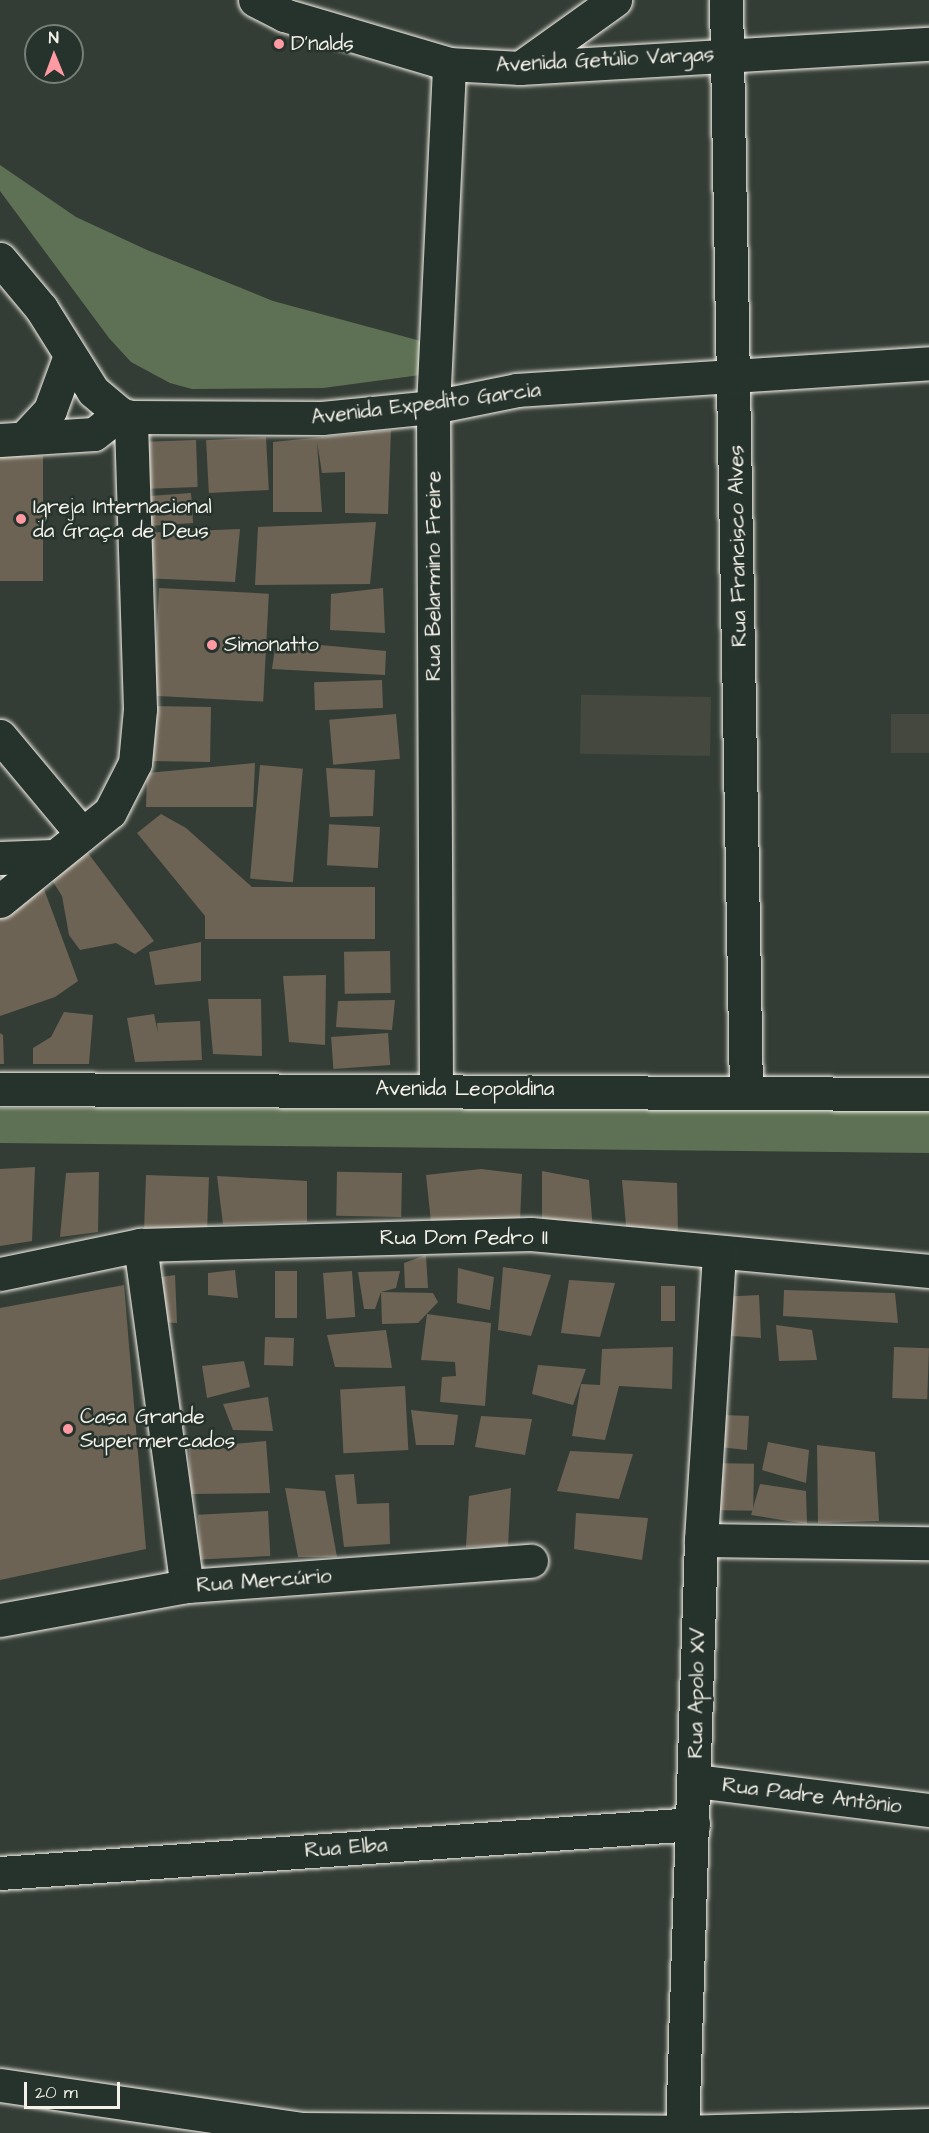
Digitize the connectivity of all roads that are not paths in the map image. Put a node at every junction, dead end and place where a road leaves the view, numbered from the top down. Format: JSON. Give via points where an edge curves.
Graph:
{"nodes":[{"id":1,"x":255,"y":0,"type":"edge"},
{"id":2,"x":615,"y":0,"type":"edge"},
{"id":3,"x":726,"y":0,"type":"edge"},
{"id":4,"x":929,"y":44,"type":"edge"},
{"id":5,"x":728,"y":54,"type":"junction"},
{"id":6,"x":449,"y":64,"type":"junction"},
{"id":7,"x":519,"y":68,"type":"junction"},
{"id":8,"x":0,"y":259,"type":"edge"},
{"id":9,"x":69,"y":358,"type":"junction"},
{"id":10,"x":929,"y":363,"type":"edge"},
{"id":11,"x":735,"y":374,"type":"junction"},
{"id":12,"x":433,"y":407,"type":"junction"},
{"id":13,"x":126,"y":416,"type":"junction"},
{"id":14,"x":12,"y":439,"type":"edge"},
{"id":15,"x":0,"y":736,"type":"edge"},
{"id":16,"x":82,"y":834,"type":"junction"},
{"id":17,"x":52,"y":856,"type":"junction"},
{"id":18,"x":0,"y":858,"type":"edge"},
{"id":19,"x":0,"y":902,"type":"edge"},
{"id":20,"x":436,"y":1088,"type":"junction"},
{"id":21,"x":0,"y":1089,"type":"edge"},
{"id":22,"x":746,"y":1091,"type":"junction"},
{"id":23,"x":929,"y":1094,"type":"edge"},
{"id":24,"x":140,"y":1245,"type":"junction"},
{"id":25,"x":719,"y":1254,"type":"junction"},
{"id":26,"x":929,"y":1270,"type":"edge"},
{"id":27,"x":0,"y":1274,"type":"edge"},
{"id":28,"x":701,"y":1540,"type":"junction"},
{"id":29,"x":929,"y":1543,"type":"edge"},
{"id":30,"x":531,"y":1561,"type":"dead end"},
{"id":31,"x":187,"y":1586,"type":"junction"},
{"id":32,"x":0,"y":1620,"type":"edge"},
{"id":33,"x":695,"y":1781,"type":"junction"},
{"id":34,"x":929,"y":1810,"type":"edge"},
{"id":35,"x":693,"y":1824,"type":"junction"},
{"id":36,"x":0,"y":1873,"type":"edge"},
{"id":37,"x":0,"y":2085,"type":"edge"},
{"id":38,"x":929,"y":2125,"type":"edge"},
{"id":39,"x":299,"y":2131,"type":"edge"},
{"id":40,"x":682,"y":2132,"type":"edge"}],
"edges":[{"from":1,"to":6,"type":"street","name":"Avenida Getúlio Vargas","via":[[284,15]]},
{"from":2,"to":7,"type":"street"},
{"from":3,"to":5,"type":"street","name":"Rua Francisco Alves"},
{"from":4,"to":5,"type":"street","name":"Avenida Getúlio Vargas"},
{"from":5,"to":7,"type":"street","name":"Avenida Getúlio Vargas"},
{"from":5,"to":11,"type":"street","name":"Rua Francisco Alves"},
{"from":6,"to":7,"type":"street","name":"Avenida Getúlio Vargas"},
{"from":6,"to":12,"type":"street","name":"Rua Belarmino Freire"},
{"from":8,"to":9,"type":"street","via":[[41,308]]},
{"from":9,"to":13,"type":"street","via":[[93,391]]},
{"from":9,"to":14,"type":"street","via":[[50,410]]},
{"from":10,"to":11,"type":"street","name":"Avenida Expedito Garcia"},
{"from":11,"to":12,"type":"street","name":"Avenida Expedito Garcia","via":[[517,390]]},
{"from":11,"to":22,"type":"street","name":"Rua Francisco Alves"},
{"from":12,"to":13,"type":"street","name":"Avenida Expedito Garcia","via":[[291,420]]},
{"from":12,"to":20,"type":"street","name":"Rua Belarmino Freire"},
{"from":13,"to":14,"type":"street","via":[[94,434]]},
{"from":13,"to":16,"type":"street","via":[[140,709],[135,763],[110,812]]},
{"from":15,"to":16,"type":"street"},
{"from":16,"to":17,"type":"street"},
{"from":17,"to":18,"type":"street"},
{"from":17,"to":19,"type":"street"},
{"from":20,"to":21,"type":"street","name":"Avenida Leopoldina"},
{"from":20,"to":22,"type":"street","name":"Avenida Leopoldina"},
{"from":22,"to":23,"type":"street","name":"Avenida Leopoldina"},
{"from":24,"to":25,"type":"street","name":"Rua Dom Pedro II","via":[[531,1234]]},
{"from":24,"to":27,"type":"street","name":"Rua Dom Pedro II"},
{"from":24,"to":31,"type":"street"},
{"from":25,"to":26,"type":"street","name":"Rua Dom Pedro II"},
{"from":25,"to":28,"type":"street","name":"Rua Apolo XV"},
{"from":28,"to":29,"type":"street"},
{"from":28,"to":33,"type":"street","name":"Rua Apolo XV"},
{"from":30,"to":31,"type":"street","name":"Rua Mercúrio"},
{"from":31,"to":32,"type":"street","name":"Rua Mercúrio"},
{"from":33,"to":34,"type":"street","name":"Rua Padre Antônio"},
{"from":33,"to":35,"type":"street","name":"Rua Apolo XV"},
{"from":35,"to":36,"type":"street","name":"Rua Elba"},
{"from":35,"to":40,"type":"street","name":"Rua Apolo XV"},
{"from":37,"to":39,"type":"street"},
{"from":38,"to":40,"type":"street"},
{"from":39,"to":40,"type":"street"}]}
